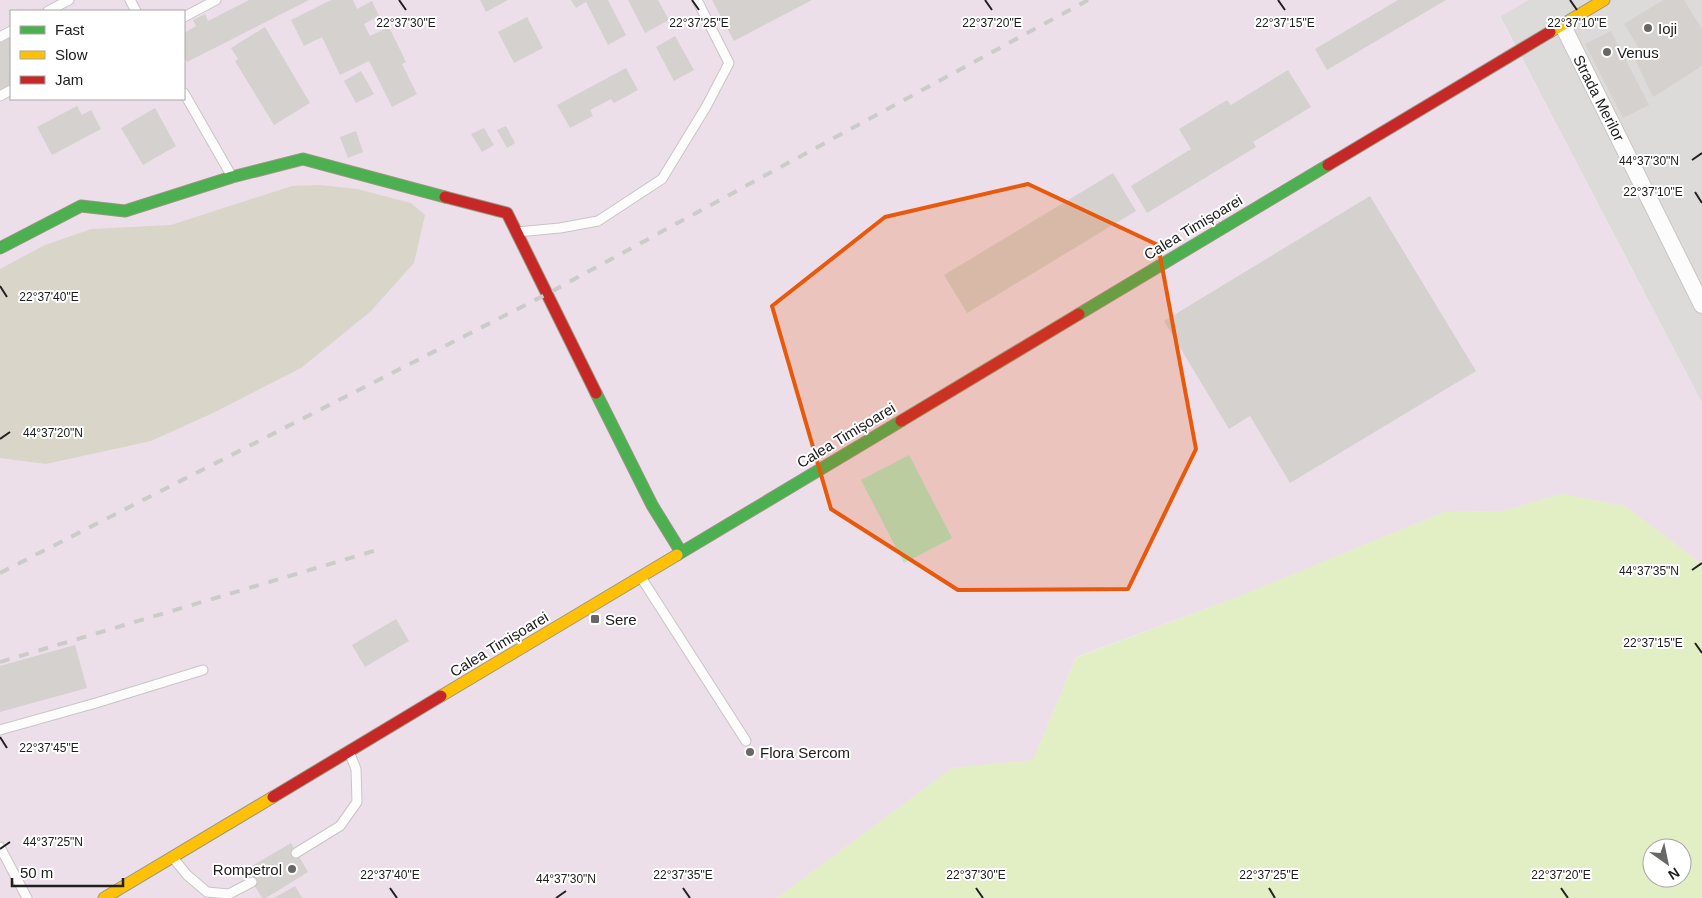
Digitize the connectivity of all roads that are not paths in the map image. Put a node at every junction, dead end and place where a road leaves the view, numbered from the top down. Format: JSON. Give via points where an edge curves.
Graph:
{"nodes":[{"id":1,"x":69,"y":0,"type":"edge"},
{"id":2,"x":216,"y":0,"type":"edge"},
{"id":3,"x":697,"y":0,"type":"edge"},
{"id":4,"x":1604,"y":0,"type":"edge"},
{"id":5,"x":50,"y":10,"type":"edge"},
{"id":6,"x":185,"y":16,"type":"edge"},
{"id":7,"x":1563,"y":26,"type":"junction"},
{"id":8,"x":185,"y":96,"type":"edge"},
{"id":9,"x":232,"y":178,"type":"junction"},
{"id":10,"x":517,"y":232,"type":"junction"},
{"id":11,"x":0,"y":248,"type":"edge"},
{"id":12,"x":1702,"y":305,"type":"edge"},
{"id":13,"x":680,"y":552,"type":"junction"},
{"id":14,"x":640,"y":576,"type":"junction"},
{"id":15,"x":203,"y":670,"type":"dead end"},
{"id":16,"x":0,"y":730,"type":"edge"},
{"id":17,"x":746,"y":741,"type":"dead end"},
{"id":18,"x":348,"y":751,"type":"junction"},
{"id":19,"x":0,"y":847,"type":"edge"},
{"id":20,"x":296,"y":853,"type":"dead end"},
{"id":21,"x":172,"y":857,"type":"junction"},
{"id":22,"x":252,"y":882,"type":"dead end"},
{"id":23,"x":27,"y":898,"type":"edge"},
{"id":24,"x":104,"y":898,"type":"edge"}],
"edges":[{"from":1,"to":5,"type":"lane"},
{"from":2,"to":6,"type":"lane"},
{"from":3,"to":10,"type":"lane","via":[[729,62],[706,107],[662,178],[598,221]]},
{"from":4,"to":7,"type":"main road","name":"Calea Timișoarei"},
{"from":7,"to":12,"type":"street","name":"Strada Merilor"},
{"from":7,"to":13,"type":"main road","name":"Calea Timișoarei"},
{"from":8,"to":9,"type":"lane"},
{"from":9,"to":10,"type":"main road","via":[[303,159],[507,213]]},
{"from":9,"to":11,"type":"main road","via":[[125,211],[81,206]]},
{"from":10,"to":13,"type":"main road","via":[[652,506]]},
{"from":13,"to":14,"type":"main road","name":"Calea Timișoarei"},
{"from":14,"to":17,"type":"lane"},
{"from":14,"to":18,"type":"main road","name":"Calea Timișoarei"},
{"from":15,"to":16,"type":"lane"},
{"from":18,"to":20,"type":"lane","via":[[356,768],[357,802],[340,826]]},
{"from":18,"to":21,"type":"main road","name":"Calea Timișoarei"},
{"from":19,"to":23,"type":"lane"},
{"from":21,"to":22,"type":"lane","via":[[206,892],[229,894]]},
{"from":21,"to":24,"type":"main road","name":"Calea Timișoarei"}]}
